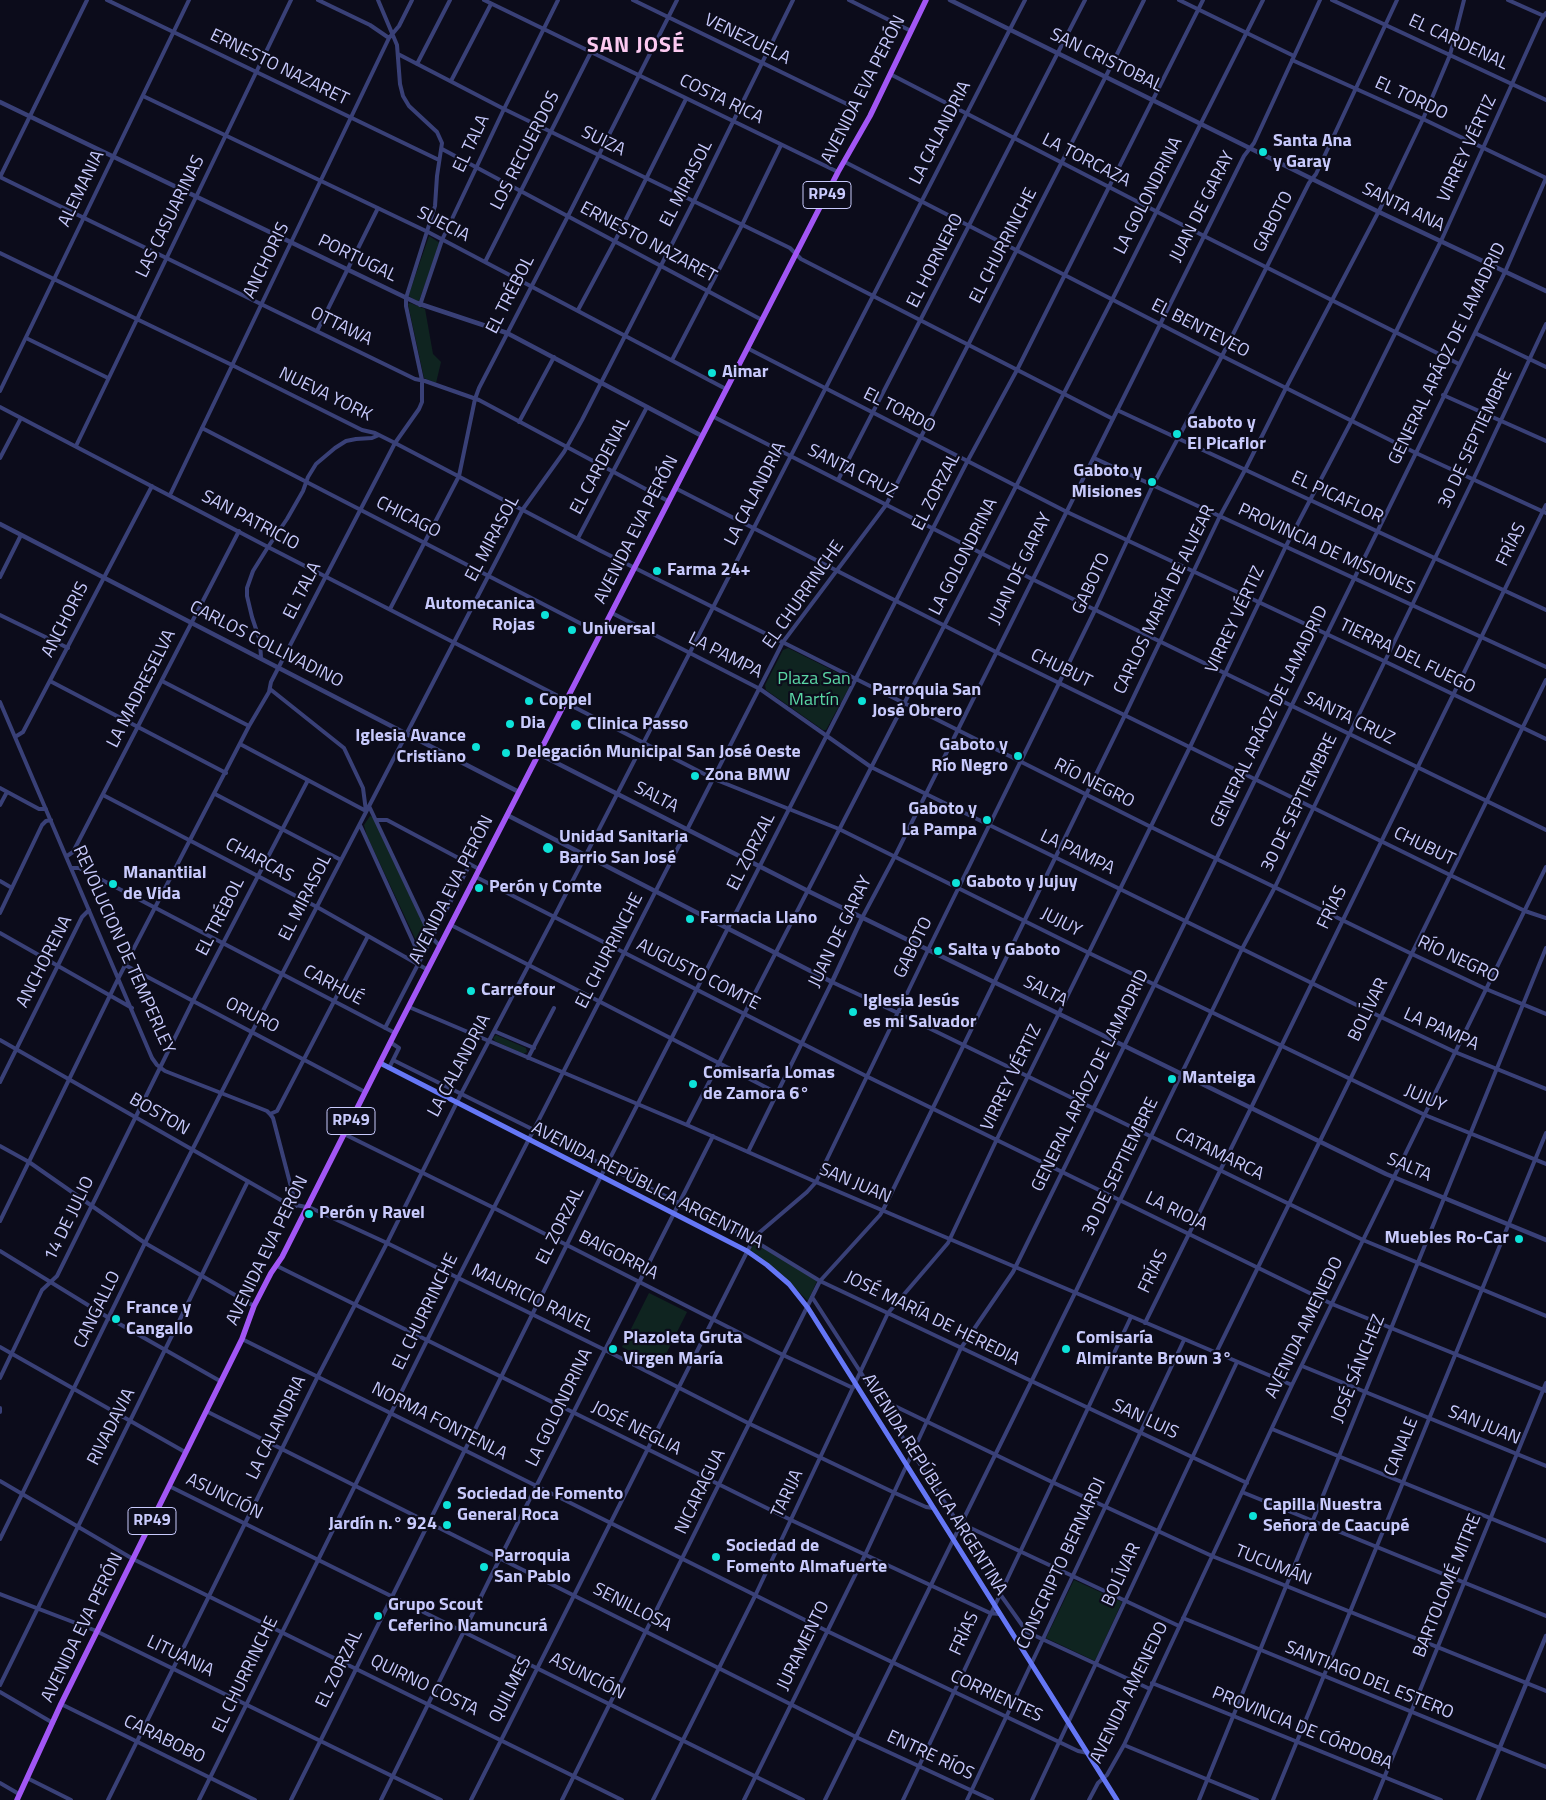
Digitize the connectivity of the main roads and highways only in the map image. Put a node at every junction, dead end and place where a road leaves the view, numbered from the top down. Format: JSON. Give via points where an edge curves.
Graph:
{"nodes":[{"id":1,"x":926,"y":0,"type":"edge"},
{"id":2,"x":380,"y":1063,"type":"junction"},
{"id":3,"x":18,"y":1797,"type":"edge"},
{"id":4,"x":1117,"y":1800,"type":"edge"}],
"edges":[{"from":1,"to":2,"type":"main road","name":"AVENIDA EVA PERÓN","number":"RP49","via":[[870,116],[838,172]]},
{"from":2,"to":3,"type":"main road","name":"AVENIDA EVA PERÓN","number":"RP49","via":[[254,1306],[242,1339]]},
{"from":2,"to":4,"type":"main road","name":"AVENIDA REPÚBLICA ARGENTINA","via":[[747,1251],[789,1284],[808,1308],[854,1386]]}]}
